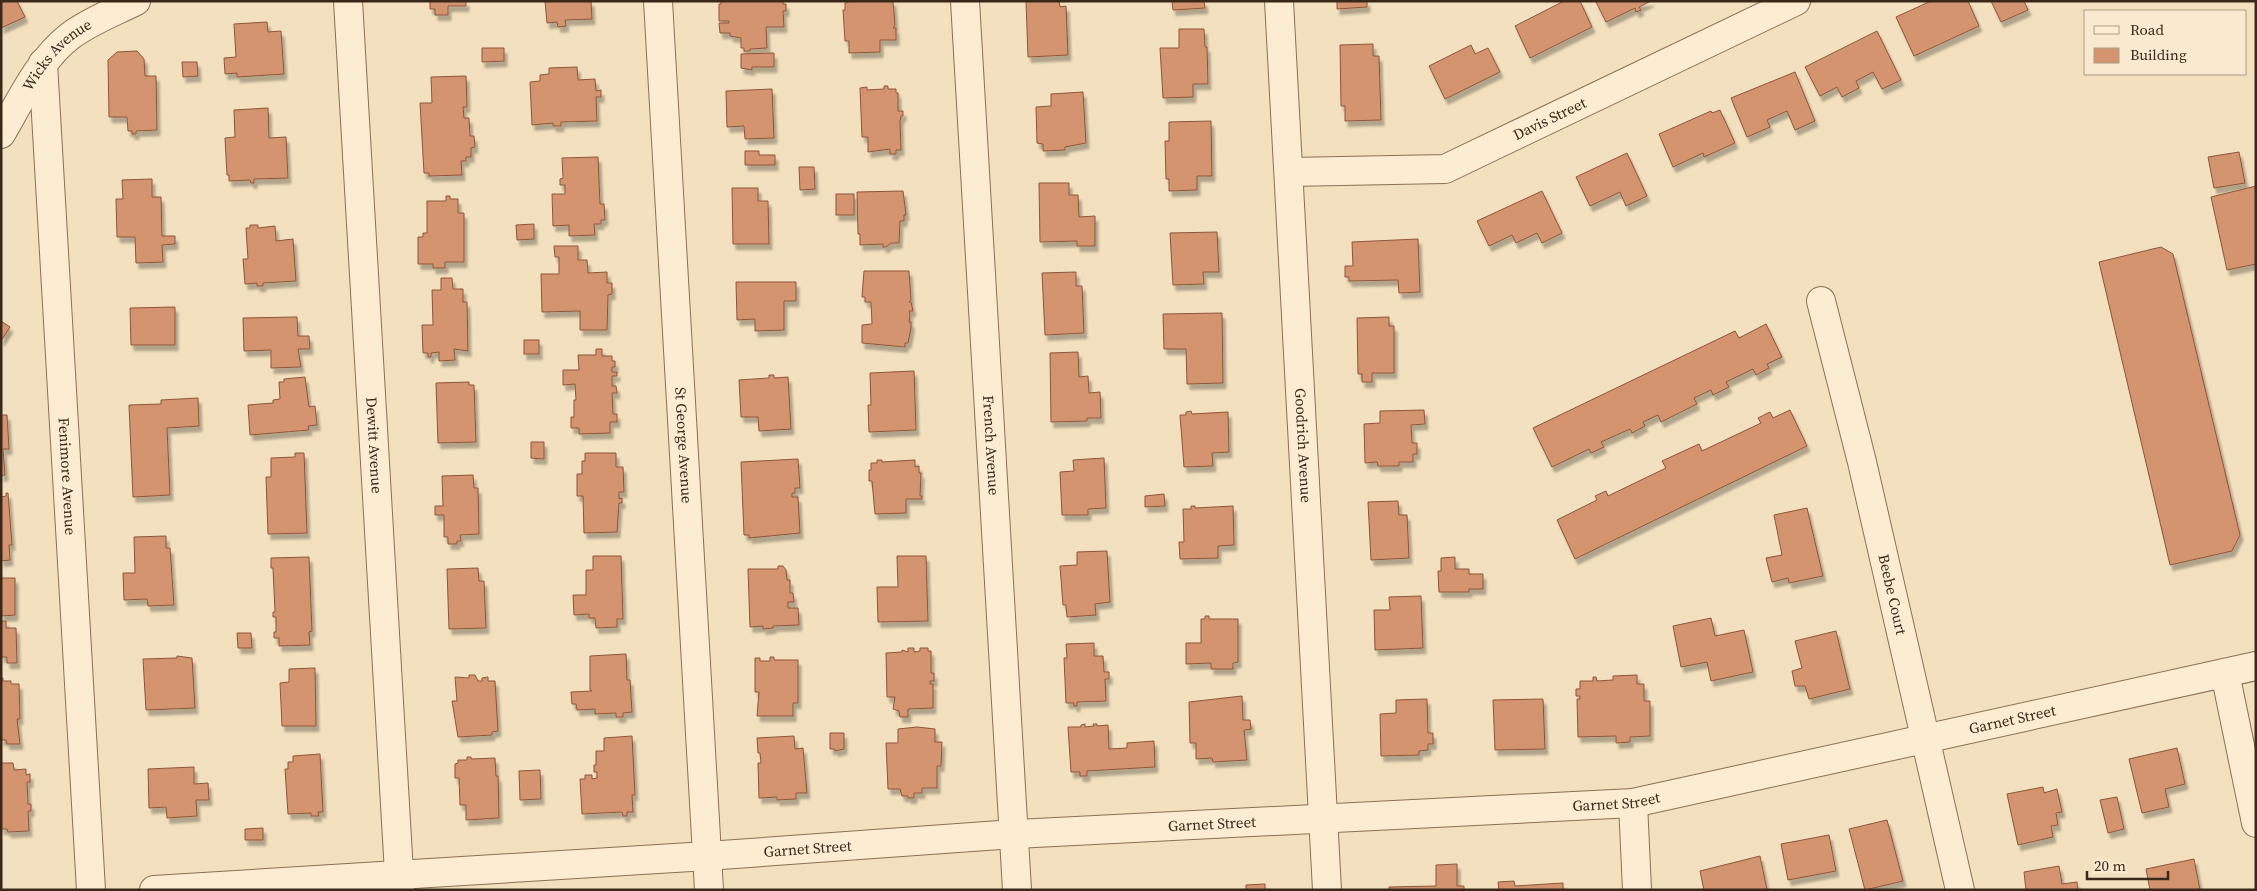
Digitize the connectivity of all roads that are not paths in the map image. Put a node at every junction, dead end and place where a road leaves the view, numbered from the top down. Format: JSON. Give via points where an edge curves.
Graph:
{"nodes":[{"id":1,"x":136,"y":1,"type":"edge"},
{"id":2,"x":348,"y":1,"type":"edge"},
{"id":3,"x":658,"y":1,"type":"edge"},
{"id":4,"x":965,"y":1,"type":"edge"},
{"id":5,"x":1279,"y":1,"type":"edge"},
{"id":6,"x":1796,"y":1,"type":"edge"},
{"id":7,"x":96,"y":10,"type":"edge"},
{"id":8,"x":43,"y":63,"type":"junction"},
{"id":9,"x":1,"y":134,"type":"edge"},
{"id":10,"x":1289,"y":172,"type":"junction"},
{"id":11,"x":1822,"y":301,"type":"dead end"},
{"id":12,"x":2256,"y":666,"type":"edge"},
{"id":13,"x":2225,"y":673,"type":"junction"},
{"id":14,"x":1926,"y":739,"type":"junction"},
{"id":15,"x":1633,"y":802,"type":"junction"},
{"id":16,"x":1323,"y":818,"type":"junction"},
{"id":17,"x":2256,"y":823,"type":"edge"},
{"id":18,"x":1014,"y":834,"type":"junction"},
{"id":19,"x":707,"y":856,"type":"junction"},
{"id":20,"x":400,"y":882,"type":"edge"},
{"id":21,"x":91,"y":890,"type":"edge"},
{"id":22,"x":154,"y":890,"type":"edge"},
{"id":23,"x":709,"y":890,"type":"edge"},
{"id":24,"x":1018,"y":890,"type":"edge"},
{"id":25,"x":1327,"y":890,"type":"edge"},
{"id":26,"x":1638,"y":890,"type":"edge"},
{"id":27,"x":1960,"y":890,"type":"edge"}],
"edges":[{"from":1,"to":7,"type":"street","name":"Wicks Avenue"},
{"from":2,"to":20,"type":"street","name":"Dewitt Avenue"},
{"from":3,"to":19,"type":"street","name":"St George Avenue"},
{"from":4,"to":18,"type":"street","name":"French Avenue"},
{"from":5,"to":10,"type":"street","name":"Goodrich Avenue"},
{"from":6,"to":10,"type":"street","name":"Davis Street","via":[[1446,169]]},
{"from":7,"to":8,"type":"street","name":"Wicks Avenue"},
{"from":8,"to":9,"type":"street","name":"Wicks Avenue"},
{"from":8,"to":21,"type":"street","name":"Fenimore Avenue"},
{"from":10,"to":16,"type":"street","name":"Goodrich Avenue"},
{"from":11,"to":14,"type":"street","name":"Beebe Court"},
{"from":12,"to":13,"type":"street","name":"Garnet Street"},
{"from":13,"to":14,"type":"street","name":"Garnet Street"},
{"from":13,"to":17,"type":"street"},
{"from":14,"to":15,"type":"street","name":"Garnet Street"},
{"from":14,"to":27,"type":"street","name":"Beebe Court"},
{"from":15,"to":16,"type":"street","name":"Garnet Street"},
{"from":15,"to":26,"type":"street"},
{"from":16,"to":18,"type":"street","name":"Garnet Street"},
{"from":16,"to":25,"type":"street","name":"Goodrich Avenue"},
{"from":18,"to":19,"type":"street","name":"Garnet Street"},
{"from":18,"to":24,"type":"street","name":"French Avenue"},
{"from":19,"to":20,"type":"street","name":"Garnet Street"},
{"from":19,"to":23,"type":"street","name":"St George Avenue"},
{"from":20,"to":22,"type":"street","name":"Garnet Street"}]}
